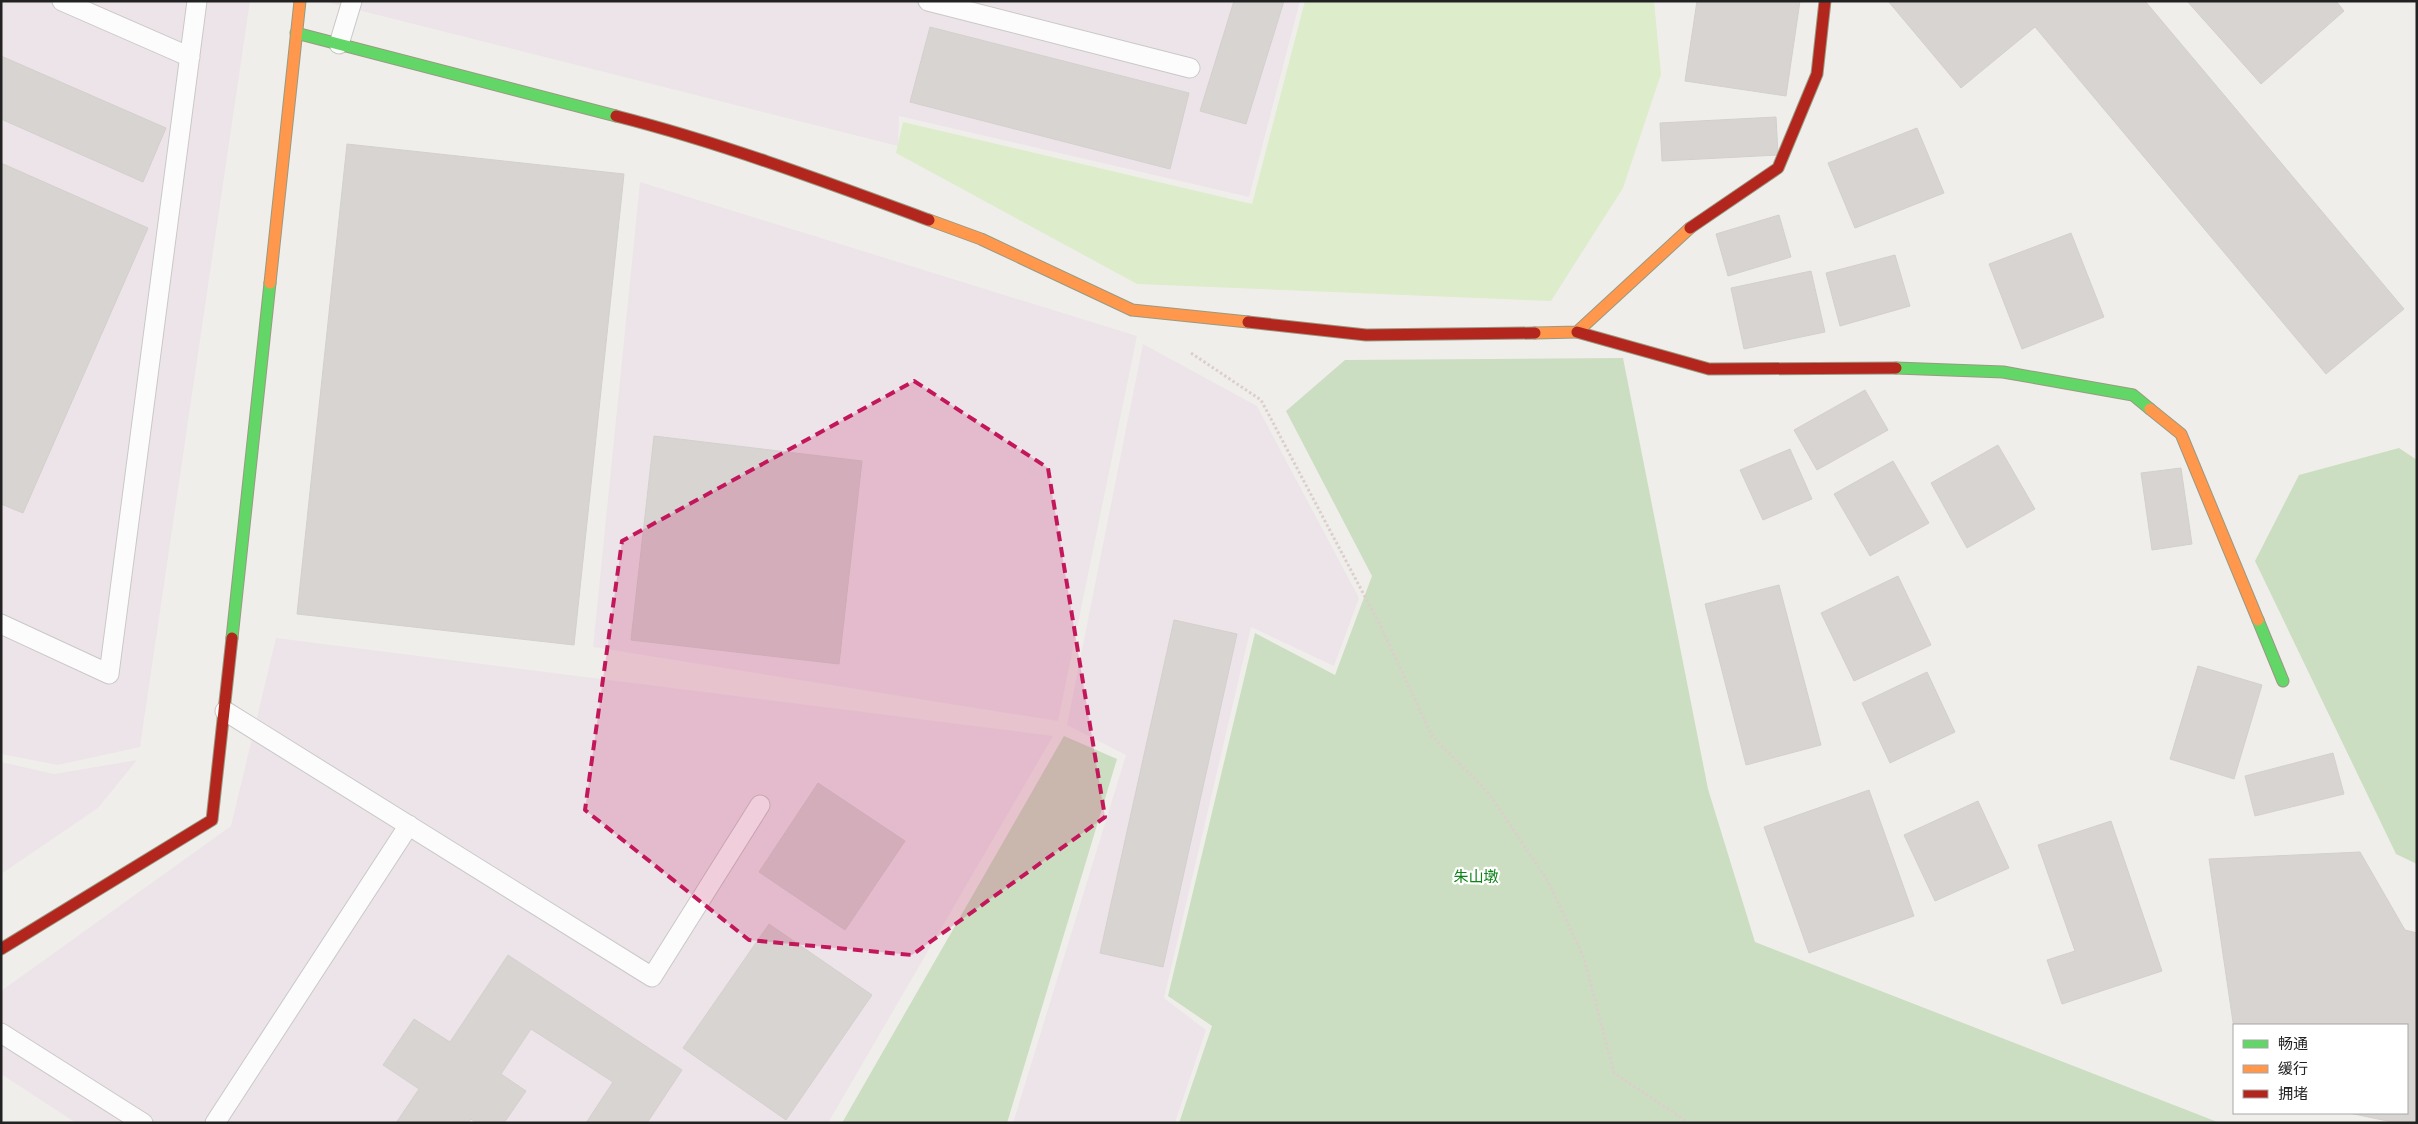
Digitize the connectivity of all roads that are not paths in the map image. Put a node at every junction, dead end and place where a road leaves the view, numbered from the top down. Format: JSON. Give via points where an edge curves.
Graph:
{"nodes":[{"id":1,"x":62,"y":1,"type":"edge"},
{"id":2,"x":197,"y":1,"type":"edge"},
{"id":3,"x":300,"y":1,"type":"edge"},
{"id":4,"x":352,"y":1,"type":"edge"},
{"id":5,"x":928,"y":1,"type":"edge"},
{"id":6,"x":1825,"y":1,"type":"edge"},
{"id":7,"x":296,"y":34,"type":"junction"},
{"id":8,"x":339,"y":44,"type":"junction"},
{"id":9,"x":190,"y":57,"type":"junction"},
{"id":10,"x":1190,"y":68,"type":"dead end"},
{"id":11,"x":1577,"y":332,"type":"junction"},
{"id":12,"x":1,"y":624,"type":"edge"},
{"id":13,"x":2283,"y":681,"type":"dead end"},
{"id":14,"x":225,"y":711,"type":"junction"},
{"id":15,"x":760,"y":805,"type":"dead end"},
{"id":16,"x":409,"y":825,"type":"junction"},
{"id":17,"x":1,"y":949,"type":"edge"},
{"id":18,"x":1,"y":1033,"type":"edge"},
{"id":19,"x":143,"y":1123,"type":"edge"},
{"id":20,"x":215,"y":1123,"type":"edge"}],
"edges":[{"from":1,"to":9,"type":"lane"},
{"from":2,"to":9,"type":"lane"},
{"from":3,"to":7,"type":"street"},
{"from":4,"to":8,"type":"lane"},
{"from":5,"to":10,"type":"lane"},
{"from":6,"to":11,"type":"street","via":[[1817,74],[1778,168],[1682,233]]},
{"from":7,"to":8,"type":"street"},
{"from":7,"to":14,"type":"street"},
{"from":8,"to":11,"type":"street","via":[[652,125],[839,187],[981,239],[1132,310],[1366,335]]},
{"from":9,"to":12,"type":"lane","via":[[109,674]]},
{"from":11,"to":13,"type":"street","via":[[1709,369],[1873,367],[2002,372],[2133,395],[2181,434]]},
{"from":14,"to":16,"type":"lane"},
{"from":14,"to":17,"type":"street","via":[[212,820]]},
{"from":15,"to":16,"type":"lane","via":[[652,977]]},
{"from":16,"to":20,"type":"lane"},
{"from":18,"to":19,"type":"lane"}]}
